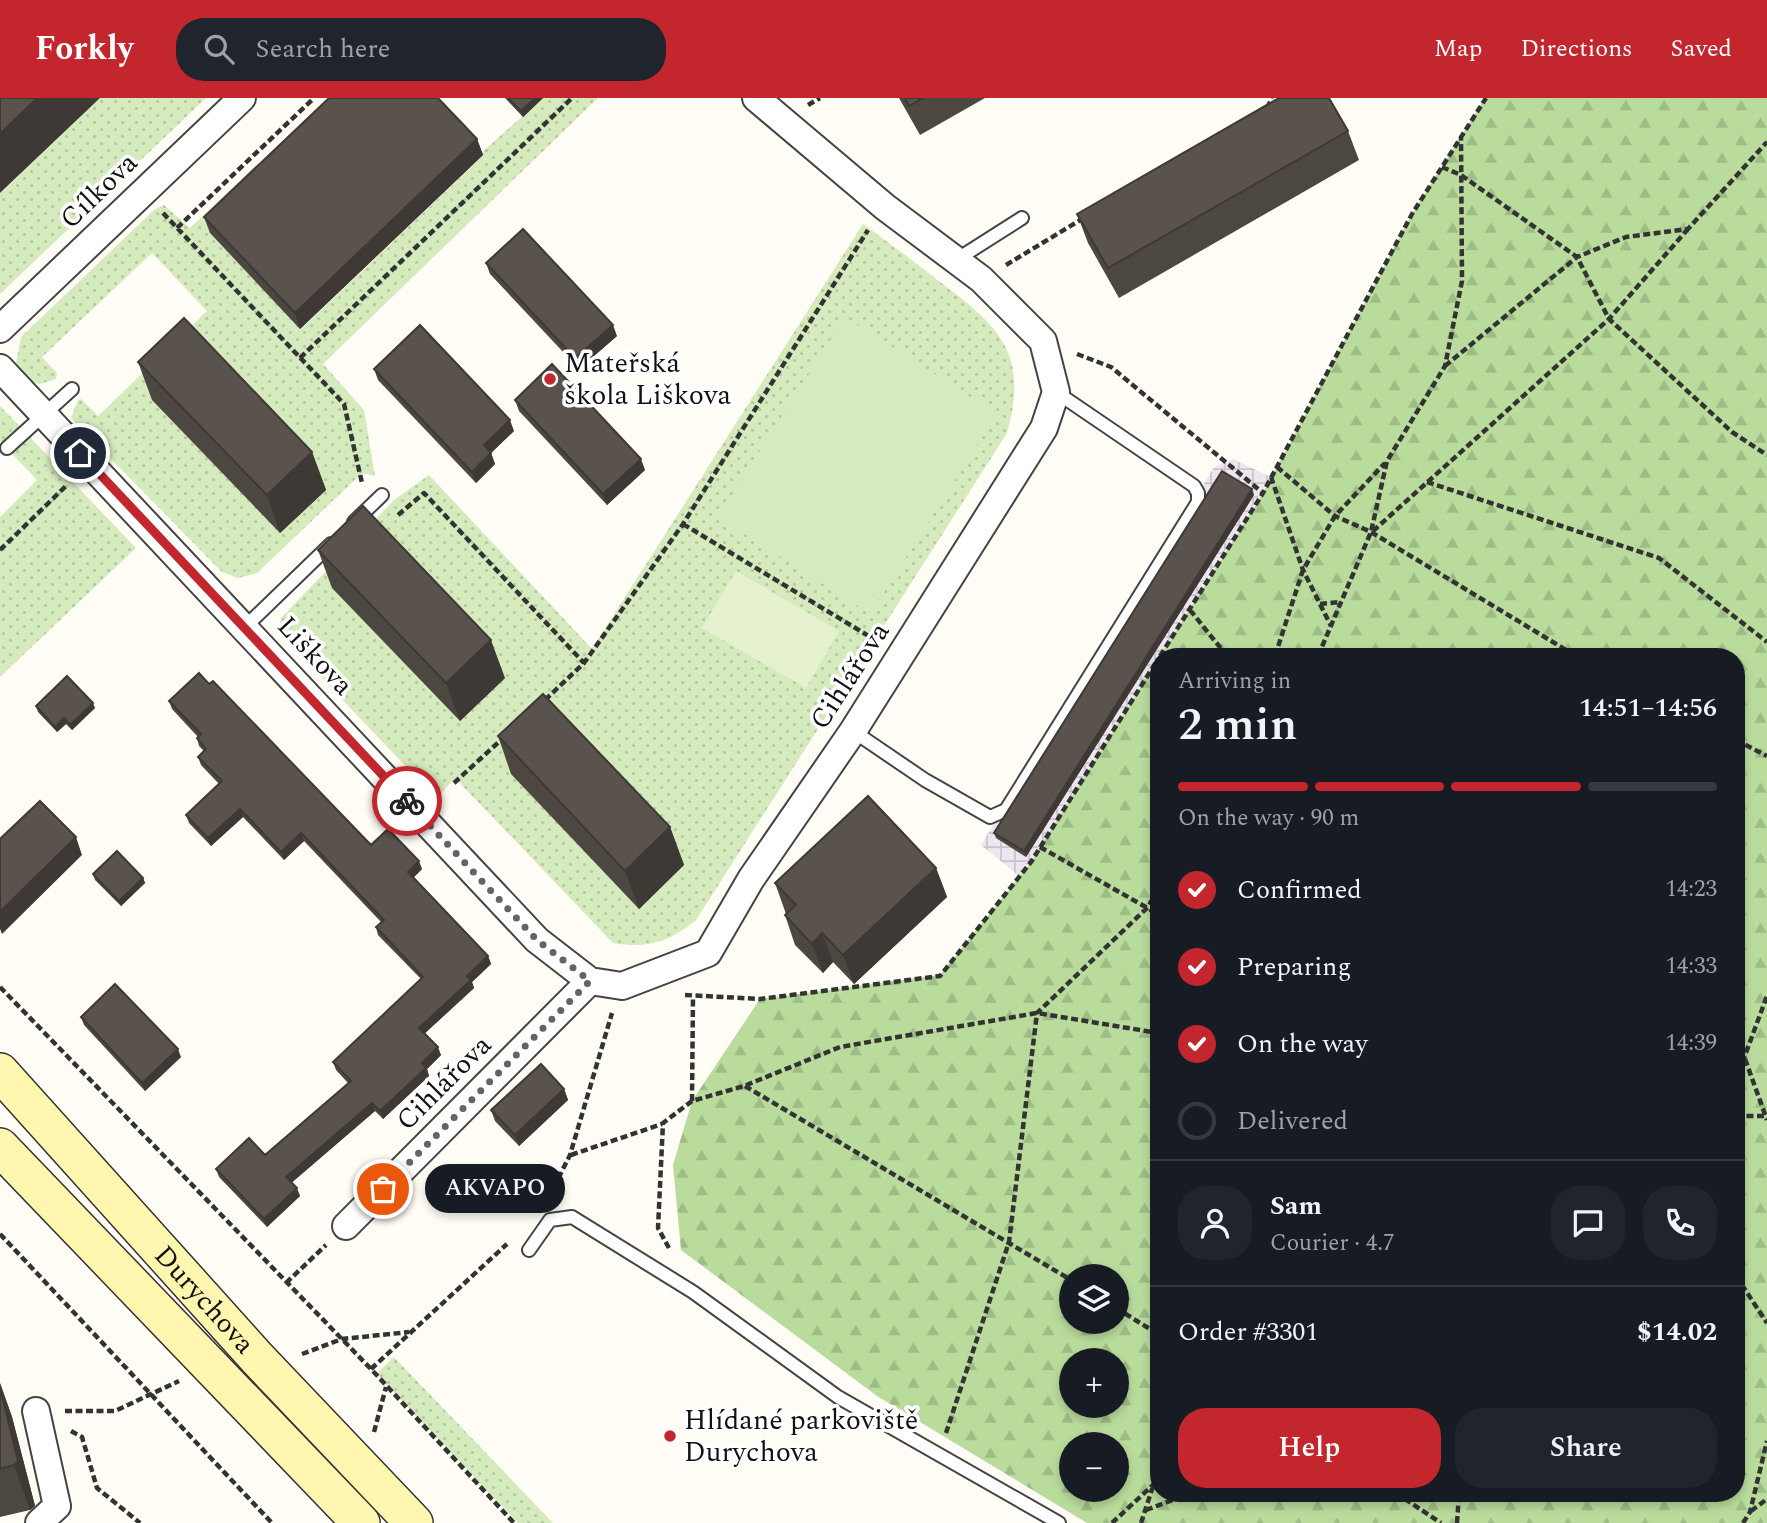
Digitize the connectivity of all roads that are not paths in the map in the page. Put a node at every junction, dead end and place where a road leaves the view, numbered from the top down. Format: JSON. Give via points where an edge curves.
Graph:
{"nodes":[{"id":1,"x":242,"y":98,"type":"edge"},
{"id":2,"x":759,"y":99,"type":"edge"},
{"id":3,"x":1022,"y":218,"type":"dead end"},
{"id":4,"x":955,"y":260,"type":"junction"},
{"id":5,"x":0,"y":329,"type":"edge"},
{"id":6,"x":0,"y":368,"type":"edge"},
{"id":7,"x":72,"y":389,"type":"dead end"},
{"id":8,"x":1056,"y":392,"type":"junction"},
{"id":9,"x":44,"y":414,"type":"junction"},
{"id":10,"x":7,"y":448,"type":"dead end"},
{"id":11,"x":379,"y":498,"type":"road end"},
{"id":12,"x":346,"y":529,"type":"edge"},
{"id":13,"x":337,"y":539,"type":"edge"},
{"id":14,"x":245,"y":627,"type":"junction"},
{"id":15,"x":853,"y":731,"type":"junction"},
{"id":16,"x":590,"y":981,"type":"junction"},
{"id":17,"x":0,"y":1072,"type":"edge"},
{"id":18,"x":0,"y":1147,"type":"edge"},
{"id":19,"x":346,"y":1226,"type":"road end"},
{"id":20,"x":528,"y":1250,"type":"dead end"},
{"id":21,"x":36,"y":1411,"type":"road end"},
{"id":22,"x":39,"y":1523,"type":"edge"},
{"id":23,"x":361,"y":1523,"type":"edge"},
{"id":24,"x":414,"y":1523,"type":"edge"},
{"id":25,"x":1059,"y":1523,"type":"edge"}],
"edges":[{"from":1,"to":5,"type":"street","name":"Cílkova"},
{"from":2,"to":4,"type":"street"},
{"from":3,"to":4,"type":"lane"},
{"from":4,"to":8,"type":"street","via":[[981,279],[1043,341]]},
{"from":6,"to":9,"type":"street","name":"Liškova"},
{"from":7,"to":9,"type":"lane"},
{"from":8,"to":15,"type":"street","name":"Cihlářova","via":[[1044,428]]},
{"from":8,"to":15,"type":"lane","via":[[1194,486],[1198,502],[1006,810],[990,817]]},
{"from":9,"to":10,"type":"lane"},
{"from":9,"to":14,"type":"street","name":"Liškova"},
{"from":11,"to":12,"type":"lane"},
{"from":13,"to":14,"type":"lane"},
{"from":14,"to":16,"type":"street","name":"Liškova","via":[[537,940]]},
{"from":15,"to":16,"type":"street","name":"Cihlářova","via":[[751,879],[708,953],[622,986]]},
{"from":16,"to":19,"type":"street","name":"Cihlářova"},
{"from":17,"to":24,"type":"street","name":"Durychova","via":[[257,1358]]},
{"from":18,"to":23,"type":"street","name":"Durychova"},
{"from":20,"to":25,"type":"lane","via":[[550,1220],[572,1217],[692,1292],[838,1397]]},
{"from":21,"to":22,"type":"street","via":[[57,1506]]}]}
